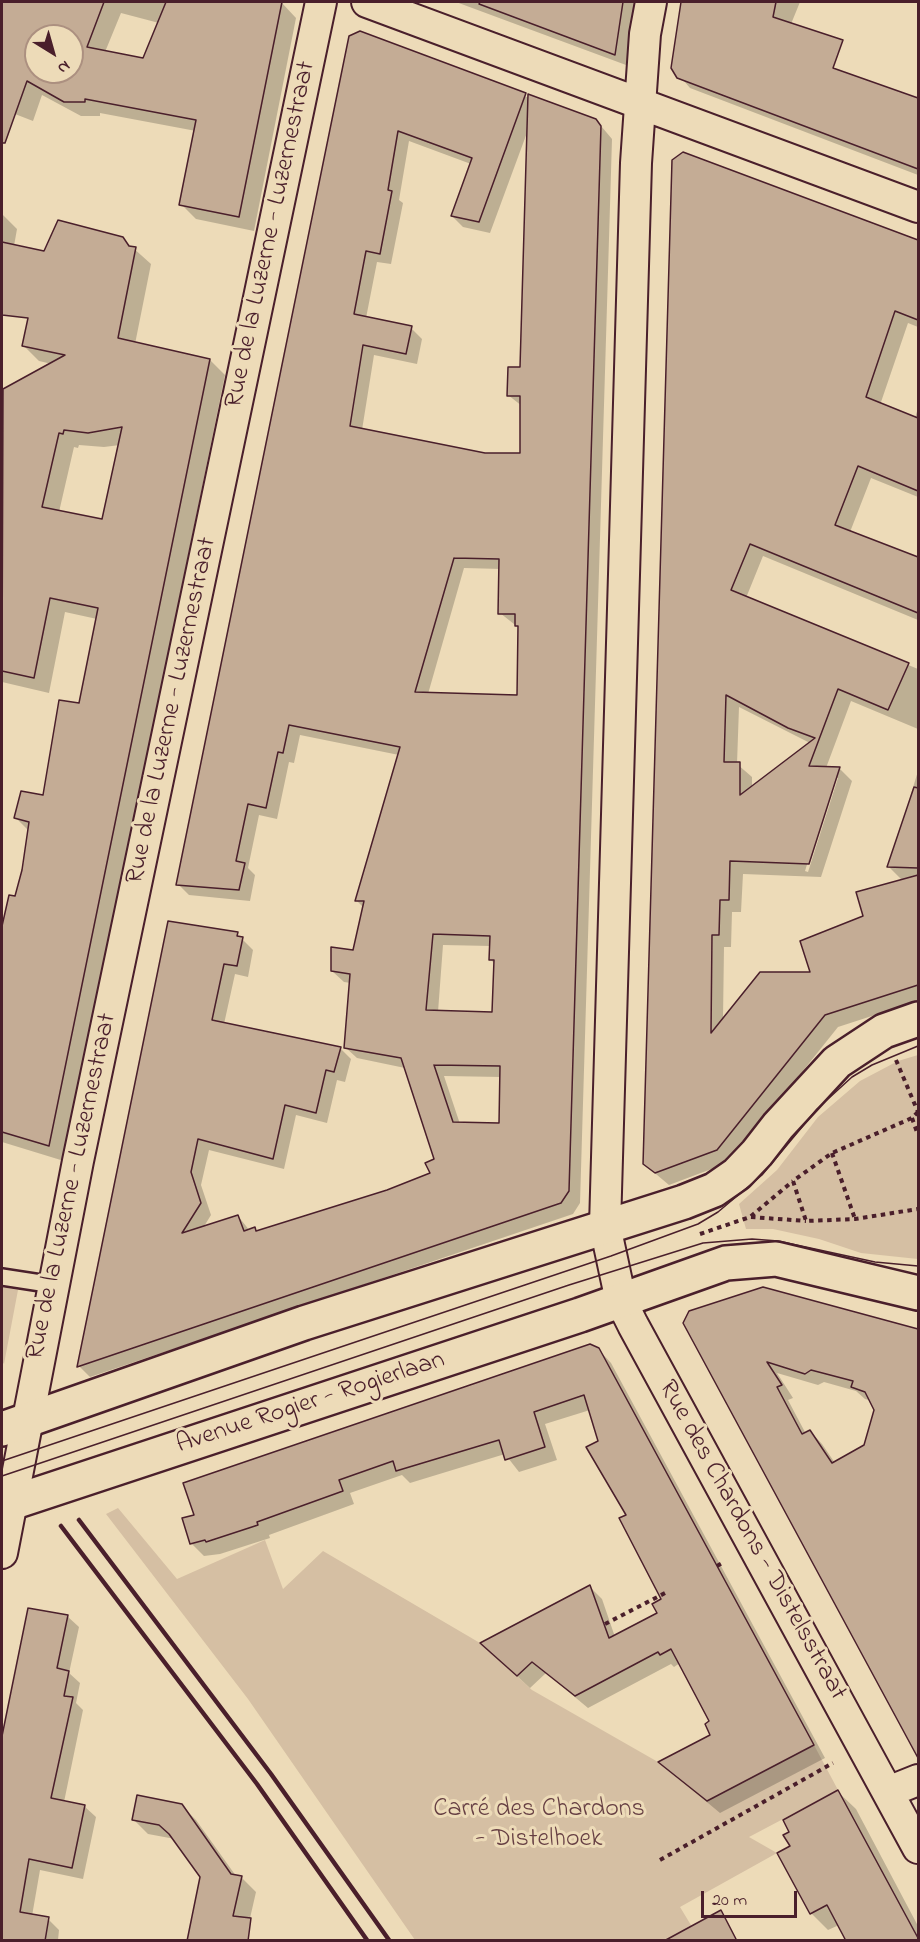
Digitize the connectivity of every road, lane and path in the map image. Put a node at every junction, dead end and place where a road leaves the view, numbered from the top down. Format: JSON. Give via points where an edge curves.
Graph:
{"nodes":[{"id":1,"x":321,"y":2,"type":"edge"},
{"id":2,"x":367,"y":2,"type":"edge"},
{"id":3,"x":651,"y":2,"type":"edge"},
{"id":4,"x":641,"y":103,"type":"junction"},
{"id":5,"x":918,"y":207,"type":"edge"},
{"id":6,"x":918,"y":1020,"type":"edge"},
{"id":7,"x":896,"y":1058,"type":"dead end"},
{"id":8,"x":918,"y":1112,"type":"edge"},
{"id":9,"x":912,"y":1118,"type":"junction"},
{"id":10,"x":918,"y":1136,"type":"edge"},
{"id":11,"x":832,"y":1153,"type":"junction"},
{"id":12,"x":793,"y":1181,"type":"junction"},
{"id":13,"x":918,"y":1209,"type":"edge"},
{"id":14,"x":855,"y":1219,"type":"junction"},
{"id":15,"x":806,"y":1221,"type":"junction"},
{"id":16,"x":605,"y":1226,"type":"junction"},
{"id":17,"x":2,"y":1277,"type":"edge"},
{"id":18,"x":54,"y":1285,"type":"junction"},
{"id":19,"x":918,"y":1293,"type":"edge"},
{"id":20,"x":621,"y":1301,"type":"junction"},
{"id":21,"x":14,"y":1425,"type":"edge"},
{"id":22,"x":6,"y":1504,"type":"edge"},
{"id":23,"x":2,"y":1553,"type":"edge"},
{"id":24,"x":724,"y":1562,"type":"dead end"},
{"id":25,"x":717,"y":1566,"type":"dead end"},
{"id":26,"x":667,"y":1592,"type":"dead end"},
{"id":27,"x":605,"y":1624,"type":"dead end"},
{"id":28,"x":832,"y":1763,"type":"dead end"},
{"id":29,"x":918,"y":1780,"type":"edge"},
{"id":30,"x":888,"y":1792,"type":"junction"},
{"id":31,"x":918,"y":1848,"type":"edge"},
{"id":32,"x":660,"y":1860,"type":"dead end"}],
"edges":[{"from":1,"to":18,"type":"street","name":"Rue de la Luzerne - Luzernestraat"},
{"from":2,"to":4,"type":"street"},
{"from":3,"to":4,"type":"street","name":"Rue des Chardons - Distelsstraat"},
{"from":4,"to":5,"type":"street"},
{"from":4,"to":16,"type":"street","name":"Rue des Chardons - Distelsstraat","via":[[630,352]]},
{"from":6,"to":16,"type":"street","via":[[884,1031],[837,1062],[737,1174],[714,1190]]},
{"from":7,"to":8,"type":"path"},
{"from":8,"to":9,"type":"path"},
{"from":9,"to":10,"type":"path"},
{"from":9,"to":11,"type":"path"},
{"from":11,"to":12,"type":"path"},
{"from":11,"to":14,"type":"path"},
{"from":12,"to":15,"type":"path"},
{"from":12,"to":15,"type":"path","via":[[750,1217]]},
{"from":13,"to":14,"type":"path"},
{"from":14,"to":15,"type":"path"},
{"from":16,"to":20,"type":"street","name":"Rue des Chardons - Distelsstraat"},
{"from":16,"to":21,"type":"street","via":[[304,1323]]},
{"from":17,"to":18,"type":"lane"},
{"from":18,"to":21,"type":"street","name":"Rue de la Luzerne - Luzernestraat"},
{"from":19,"to":20,"type":"street","name":"Avenue Rogier - Rogierlaan","via":[[776,1259],[726,1263]]},
{"from":20,"to":22,"type":"street","name":"Avenue Rogier - Rogierlaan"},
{"from":20,"to":30,"type":"street","name":"Rue des Chardons - Distelsstraat"},
{"from":21,"to":22,"type":"street","name":"Rue de la Luzerne - Luzernestraat"},
{"from":22,"to":23,"type":"street","name":"Rue de la Luzerne - Luzernestraat"},
{"from":24,"to":25,"type":"path"},
{"from":26,"to":27,"type":"path"},
{"from":28,"to":32,"type":"path"},
{"from":29,"to":30,"type":"street"},
{"from":30,"to":31,"type":"street","name":"Rue des Chardons - Distelsstraat"}]}
